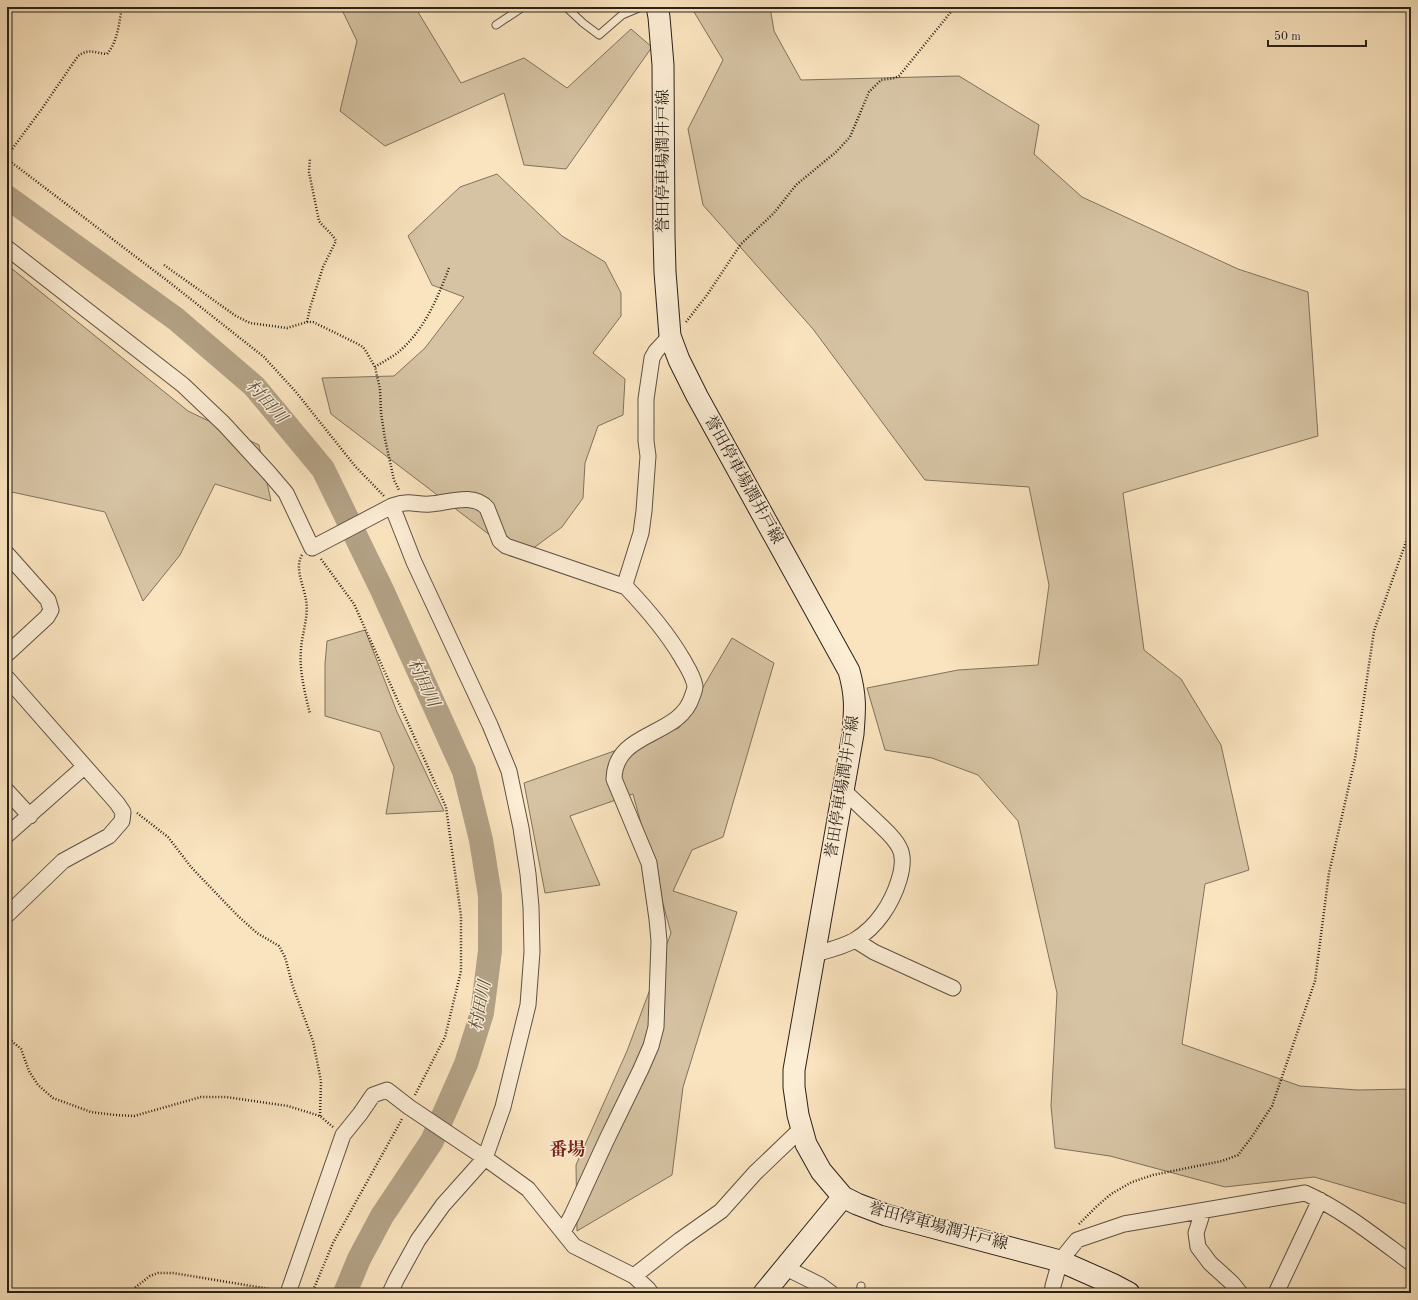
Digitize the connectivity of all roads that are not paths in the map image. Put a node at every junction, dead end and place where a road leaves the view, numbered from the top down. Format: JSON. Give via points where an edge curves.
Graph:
{"nodes":[{"id":1,"x":523,"y":7,"type":"edge"},
{"id":2,"x":566,"y":7,"type":"edge"},
{"id":3,"x":641,"y":7,"type":"edge"},
{"id":4,"x":657,"y":7,"type":"edge"},
{"id":5,"x":496,"y":25,"type":"dead end"},
{"id":6,"x":7,"y":248,"type":"edge"},
{"id":7,"x":670,"y":336,"type":"junction"},
{"id":8,"x":398,"y":504,"type":"junction"},
{"id":9,"x":7,"y":554,"type":"edge"},
{"id":10,"x":626,"y":586,"type":"junction"},
{"id":11,"x":7,"y":654,"type":"edge"},
{"id":12,"x":7,"y":678,"type":"edge"},
{"id":13,"x":84,"y":767,"type":"junction"},
{"id":14,"x":7,"y":791,"type":"edge"},
{"id":15,"x":844,"y":791,"type":"junction"},
{"id":16,"x":30,"y":816,"type":"junction"},
{"id":17,"x":7,"y":835,"type":"edge"},
{"id":18,"x":7,"y":915,"type":"edge"},
{"id":19,"x":855,"y":940,"type":"junction"},
{"id":20,"x":815,"y":954,"type":"junction"},
{"id":21,"x":953,"y":988,"type":"dead end"},
{"id":22,"x":801,"y":1129,"type":"junction"},
{"id":23,"x":485,"y":1158,"type":"junction"},
{"id":24,"x":843,"y":1197,"type":"junction"},
{"id":25,"x":1320,"y":1200,"type":"junction"},
{"id":26,"x":1203,"y":1211,"type":"junction"},
{"id":27,"x":563,"y":1232,"type":"junction"},
{"id":28,"x":1060,"y":1261,"type":"junction"},
{"id":29,"x":1411,"y":1263,"type":"edge"},
{"id":30,"x":786,"y":1268,"type":"junction"},
{"id":31,"x":634,"y":1276,"type":"junction"},
{"id":32,"x":288,"y":1293,"type":"edge"},
{"id":33,"x":390,"y":1293,"type":"edge"},
{"id":34,"x":651,"y":1293,"type":"edge"},
{"id":35,"x":764,"y":1293,"type":"edge"},
{"id":36,"x":831,"y":1293,"type":"edge"},
{"id":37,"x":1052,"y":1293,"type":"edge"},
{"id":38,"x":1129,"y":1293,"type":"edge"},
{"id":39,"x":1240,"y":1293,"type":"edge"},
{"id":40,"x":1276,"y":1293,"type":"edge"}],
"edges":[{"from":1,"to":5,"type":"lane"},
{"from":2,"to":3,"type":"lane","via":[[599,35],[622,15]]},
{"from":4,"to":7,"type":"main road","name":"誉田停車場潤井戸線","via":[[663,65],[664,235]]},
{"from":6,"to":8,"type":"street","via":[[183,385],[224,424],[286,493],[312,548]]},
{"from":7,"to":10,"type":"street","via":[[652,358],[646,399],[648,456],[644,511],[641,533]]},
{"from":7,"to":15,"type":"main road","name":"誉田停車場潤井戸線","via":[[698,396],[849,671],[856,701]]},
{"from":8,"to":10,"type":"street","via":[[471,500],[487,508],[500,541],[506,546]]},
{"from":8,"to":23,"type":"street","via":[[414,562],[509,771],[528,874],[532,952],[528,1005],[503,1107]]},
{"from":9,"to":11,"type":"street","via":[[48,600],[51,610],[47,617]]},
{"from":10,"to":27,"type":"street","via":[[649,610],[670,638],[692,674],[695,688],[684,712],[677,719],[626,749],[620,755],[614,770],[614,779],[649,863],[658,941],[656,1027],[641,1069]]},
{"from":12,"to":13,"type":"street"},
{"from":13,"to":16,"type":"street"},
{"from":13,"to":18,"type":"street","via":[[117,803],[123,812],[122,820],[109,836],[63,861]]},
{"from":14,"to":16,"type":"street"},
{"from":15,"to":19,"type":"street","via":[[890,835],[900,848],[902,860],[896,891],[888,907],[868,930]]},
{"from":15,"to":20,"type":"main road","name":"誉田停車場潤井戸線"},
{"from":16,"to":17,"type":"street"},
{"from":19,"to":20,"type":"street"},
{"from":19,"to":21,"type":"street","via":[[874,952]]},
{"from":20,"to":22,"type":"main road","name":"誉田停車場潤井戸線","via":[[794,1070]]},
{"from":22,"to":24,"type":"main road","name":"誉田停車場潤井戸線","via":[[821,1171]]},
{"from":22,"to":31,"type":"street","via":[[755,1173],[721,1211]]},
{"from":23,"to":27,"type":"street","via":[[528,1189]]},
{"from":23,"to":32,"type":"street","via":[[387,1090],[373,1095],[343,1134]]},
{"from":23,"to":33,"type":"street","via":[[443,1205],[415,1247]]},
{"from":24,"to":28,"type":"main road","name":"誉田停車場潤井戸線","via":[[886,1215]]},
{"from":24,"to":30,"type":"main road"},
{"from":25,"to":26,"type":"street","via":[[1305,1193]]},
{"from":25,"to":29,"type":"street"},
{"from":25,"to":40,"type":"street"},
{"from":26,"to":28,"type":"street","via":[[1124,1224],[1077,1240]]},
{"from":26,"to":39,"type":"street","via":[[1196,1233],[1198,1247]]},
{"from":27,"to":31,"type":"street","via":[[574,1246]]},
{"from":28,"to":37,"type":"street"},
{"from":28,"to":38,"type":"main road","name":"誉田停車場潤井戸線"},
{"from":30,"to":35,"type":"main road"},
{"from":30,"to":36,"type":"street"},
{"from":31,"to":34,"type":"street"}]}
